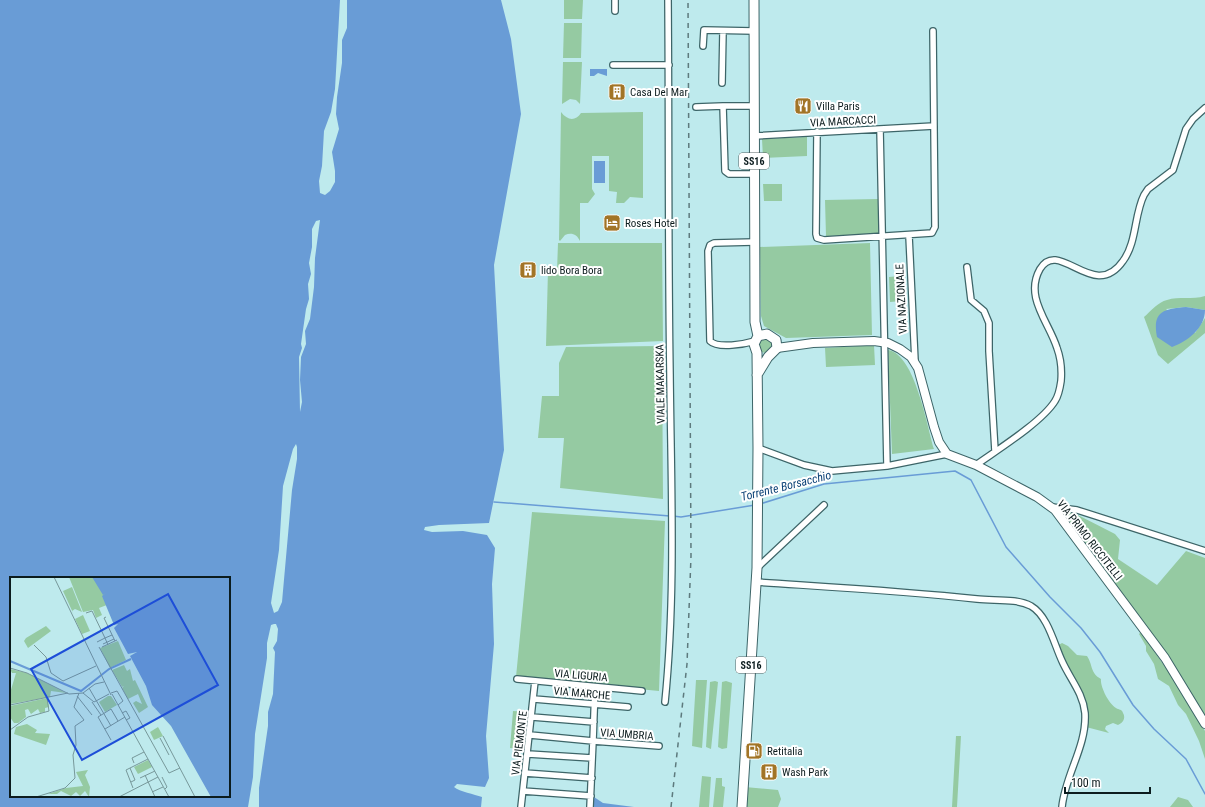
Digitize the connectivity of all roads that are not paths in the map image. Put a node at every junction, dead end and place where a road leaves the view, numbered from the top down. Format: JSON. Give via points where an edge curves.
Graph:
{"nodes":[{"id":1,"x":615,"y":0,"type":"edge"},
{"id":2,"x":668,"y":0,"type":"edge"},
{"id":3,"x":754,"y":0,"type":"edge"},
{"id":4,"x":615,"y":11,"type":"dead end"},
{"id":5,"x":723,"y":30,"type":"junction"},
{"id":6,"x":754,"y":31,"type":"junction"},
{"id":7,"x":933,"y":31,"type":"dead end"},
{"id":8,"x":703,"y":46,"type":"dead end"},
{"id":9,"x":613,"y":65,"type":"dead end"},
{"id":10,"x":669,"y":65,"type":"junction"},
{"id":11,"x":722,"y":83,"type":"dead end"},
{"id":12,"x":723,"y":106,"type":"junction"},
{"id":13,"x":754,"y":106,"type":"junction"},
{"id":14,"x":696,"y":107,"type":"dead end"},
{"id":15,"x":1205,"y":108,"type":"edge"},
{"id":16,"x":934,"y":126,"type":"junction"},
{"id":17,"x":880,"y":129,"type":"junction"},
{"id":18,"x":817,"y":132,"type":"junction"},
{"id":19,"x":754,"y":136,"type":"junction"},
{"id":20,"x":754,"y":174,"type":"junction"},
{"id":21,"x":909,"y":236,"type":"junction"},
{"id":22,"x":882,"y":237,"type":"junction"},
{"id":23,"x":754,"y":242,"type":"junction"},
{"id":24,"x":967,"y":267,"type":"dead end"},
{"id":25,"x":757,"y":342,"type":"junction"},
{"id":26,"x":884,"y":342,"type":"junction"},
{"id":27,"x":776,"y":344,"type":"junction"},
{"id":28,"x":768,"y":357,"type":"junction"},
{"id":29,"x":915,"y":362,"type":"junction"},
{"id":30,"x":757,"y":375,"type":"junction"},
{"id":31,"x":758,"y":448,"type":"junction"},
{"id":32,"x":995,"y":451,"type":"junction"},
{"id":33,"x":947,"y":454,"type":"junction"},
{"id":34,"x":976,"y":465,"type":"junction"},
{"id":35,"x":887,"y":466,"type":"junction"},
{"id":36,"x":824,"y":505,"type":"dead end"},
{"id":37,"x":1052,"y":507,"type":"junction"},
{"id":38,"x":1205,"y":552,"type":"edge"},
{"id":39,"x":757,"y":568,"type":"junction"},
{"id":40,"x":756,"y":582,"type":"junction"},
{"id":41,"x":517,"y":679,"type":"dead end"},
{"id":42,"x":535,"y":681,"type":"junction"},
{"id":43,"x":595,"y":686,"type":"junction"},
{"id":44,"x":642,"y":691,"type":"dead end"},
{"id":45,"x":534,"y":699,"type":"junction"},
{"id":46,"x":665,"y":702,"type":"dead end"},
{"id":47,"x":595,"y":705,"type":"junction"},
{"id":48,"x":628,"y":707,"type":"dead end"},
{"id":49,"x":532,"y":717,"type":"junction"},
{"id":50,"x":594,"y":722,"type":"junction"},
{"id":51,"x":1205,"y":724,"type":"edge"},
{"id":52,"x":530,"y":735,"type":"junction"},
{"id":53,"x":593,"y":741,"type":"junction"},
{"id":54,"x":659,"y":746,"type":"dead end"},
{"id":55,"x":528,"y":754,"type":"junction"},
{"id":56,"x":592,"y":758,"type":"junction"},
{"id":57,"x":525,"y":773,"type":"junction"},
{"id":58,"x":592,"y":778,"type":"junction"},
{"id":59,"x":523,"y":791,"type":"junction"},
{"id":60,"x":591,"y":796,"type":"junction"},
{"id":61,"x":521,"y":807,"type":"edge"},
{"id":62,"x":590,"y":807,"type":"edge"},
{"id":63,"x":742,"y":807,"type":"edge"},
{"id":64,"x":1062,"y":807,"type":"edge"}],
"edges":[{"from":1,"to":4,"type":"street"},
{"from":2,"to":10,"type":"street","name":"VIALE MAKARSKA"},
{"from":3,"to":6,"type":"main road","number":"SS16","via":[[758,21]]},
{"from":5,"to":6,"type":"street"},
{"from":5,"to":8,"type":"street","via":[[704,30]]},
{"from":5,"to":11,"type":"street"},
{"from":6,"to":13,"type":"main road","number":"SS16"},
{"from":7,"to":16,"type":"street"},
{"from":9,"to":10,"type":"street"},
{"from":10,"to":46,"type":"street","name":"VIALE MAKARSKA","via":[[668,244],[672,529]]},
{"from":12,"to":13,"type":"street"},
{"from":12,"to":14,"type":"street"},
{"from":12,"to":20,"type":"street","via":[[725,171],[729,174]]},
{"from":13,"to":19,"type":"main road","number":"SS16"},
{"from":15,"to":32,"type":"street","via":[[1193,118],[1186,129],[1173,170],[1144,195],[1128,251],[1118,267],[1107,274],[1095,276],[1054,259],[1047,261],[1041,268],[1035,280],[1034,295],[1059,352],[1062,370],[1060,390],[1055,401],[1045,412]]},
{"from":16,"to":17,"type":"street","name":"VIA MARCACCI"},
{"from":16,"to":21,"type":"street","via":[[935,230],[929,235]]},
{"from":17,"to":18,"type":"street","name":"VIA MARCACCI"},
{"from":17,"to":22,"type":"street","name":"VIA NAZIONALE"},
{"from":18,"to":19,"type":"street","name":"VIA MARCACCI"},
{"from":18,"to":22,"type":"street","via":[[817,238],[824,240]]},
{"from":19,"to":20,"type":"main road","number":"SS16"},
{"from":20,"to":23,"type":"main road","number":"SS16"},
{"from":21,"to":22,"type":"street"},
{"from":21,"to":29,"type":"street","name":"VIA NAZIONALE"},
{"from":22,"to":26,"type":"street","name":"VIA NAZIONALE"},
{"from":23,"to":25,"type":"main road","number":"SS16"},
{"from":23,"to":25,"type":"street","via":[[714,242],[708,249],[709,340],[715,344]]},
{"from":24,"to":32,"type":"street","via":[[971,300],[984,311],[989,323]]},
{"from":25,"to":27,"type":"main road","via":[[770,335]]},
{"from":25,"to":28,"type":"main road","via":[[762,356]]},
{"from":25,"to":30,"type":"main road","number":"SS16"},
{"from":26,"to":27,"type":"street","name":"VIA NAZIONALE"},
{"from":26,"to":29,"type":"street","name":"VIA NAZIONALE","via":[[902,351]]},
{"from":26,"to":35,"type":"street","name":"VIA NAZIONALE"},
{"from":27,"to":28,"type":"main road"},
{"from":28,"to":30,"type":"main road"},
{"from":29,"to":33,"type":"street","name":"VIA NAZIONALE","via":[[921,375],[934,426]]},
{"from":30,"to":31,"type":"main road","number":"SS16"},
{"from":31,"to":35,"type":"street","via":[[824,470],[844,471]]},
{"from":31,"to":39,"type":"main road","number":"SS16"},
{"from":32,"to":34,"type":"street"},
{"from":33,"to":34,"type":"street","name":"VIA PRIMO RICCITELLI"},
{"from":33,"to":35,"type":"street"},
{"from":34,"to":37,"type":"street","name":"VIA PRIMO RICCITELLI"},
{"from":36,"to":39,"type":"street"},
{"from":37,"to":38,"type":"street","via":[[1081,511]]},
{"from":37,"to":51,"type":"street","name":"VIA PRIMO RICCITELLI","via":[[1160,652]]},
{"from":39,"to":40,"type":"main road","number":"SS16"},
{"from":40,"to":63,"type":"main road","number":"SS16"},
{"from":40,"to":64,"type":"street","via":[[919,592],[1016,602],[1033,607],[1043,620],[1062,662],[1078,688],[1084,711],[1082,739],[1065,787]]},
{"from":41,"to":42,"type":"street","name":"VIA LIGURIA"},
{"from":42,"to":43,"type":"street","name":"VIA LIGURIA"},
{"from":42,"to":45,"type":"street","name":"VIA PIEMONTE"},
{"from":43,"to":44,"type":"street","name":"VIA LIGURIA"},
{"from":43,"to":47,"type":"street"},
{"from":45,"to":47,"type":"street","name":"VIA MARCHE"},
{"from":45,"to":49,"type":"street","name":"VIA PIEMONTE"},
{"from":47,"to":48,"type":"street","name":"VIA MARCHE"},
{"from":47,"to":50,"type":"street"},
{"from":49,"to":50,"type":"street"},
{"from":49,"to":52,"type":"street","name":"VIA PIEMONTE"},
{"from":50,"to":53,"type":"street"},
{"from":52,"to":53,"type":"street","name":"VIA UMBRIA"},
{"from":52,"to":55,"type":"street","name":"VIA PIEMONTE"},
{"from":53,"to":54,"type":"street","name":"VIA UMBRIA"},
{"from":53,"to":56,"type":"street","name":"VIA UMBRIA"},
{"from":55,"to":56,"type":"street"},
{"from":55,"to":57,"type":"street","name":"VIA PIEMONTE"},
{"from":56,"to":58,"type":"street","name":"VIA UMBRIA"},
{"from":57,"to":58,"type":"street"},
{"from":57,"to":59,"type":"street","name":"VIA PIEMONTE"},
{"from":58,"to":60,"type":"street","name":"VIA UMBRIA"},
{"from":59,"to":60,"type":"street"},
{"from":59,"to":61,"type":"street","name":"VIA PIEMONTE"},
{"from":60,"to":62,"type":"street","name":"VIA UMBRIA"}]}
